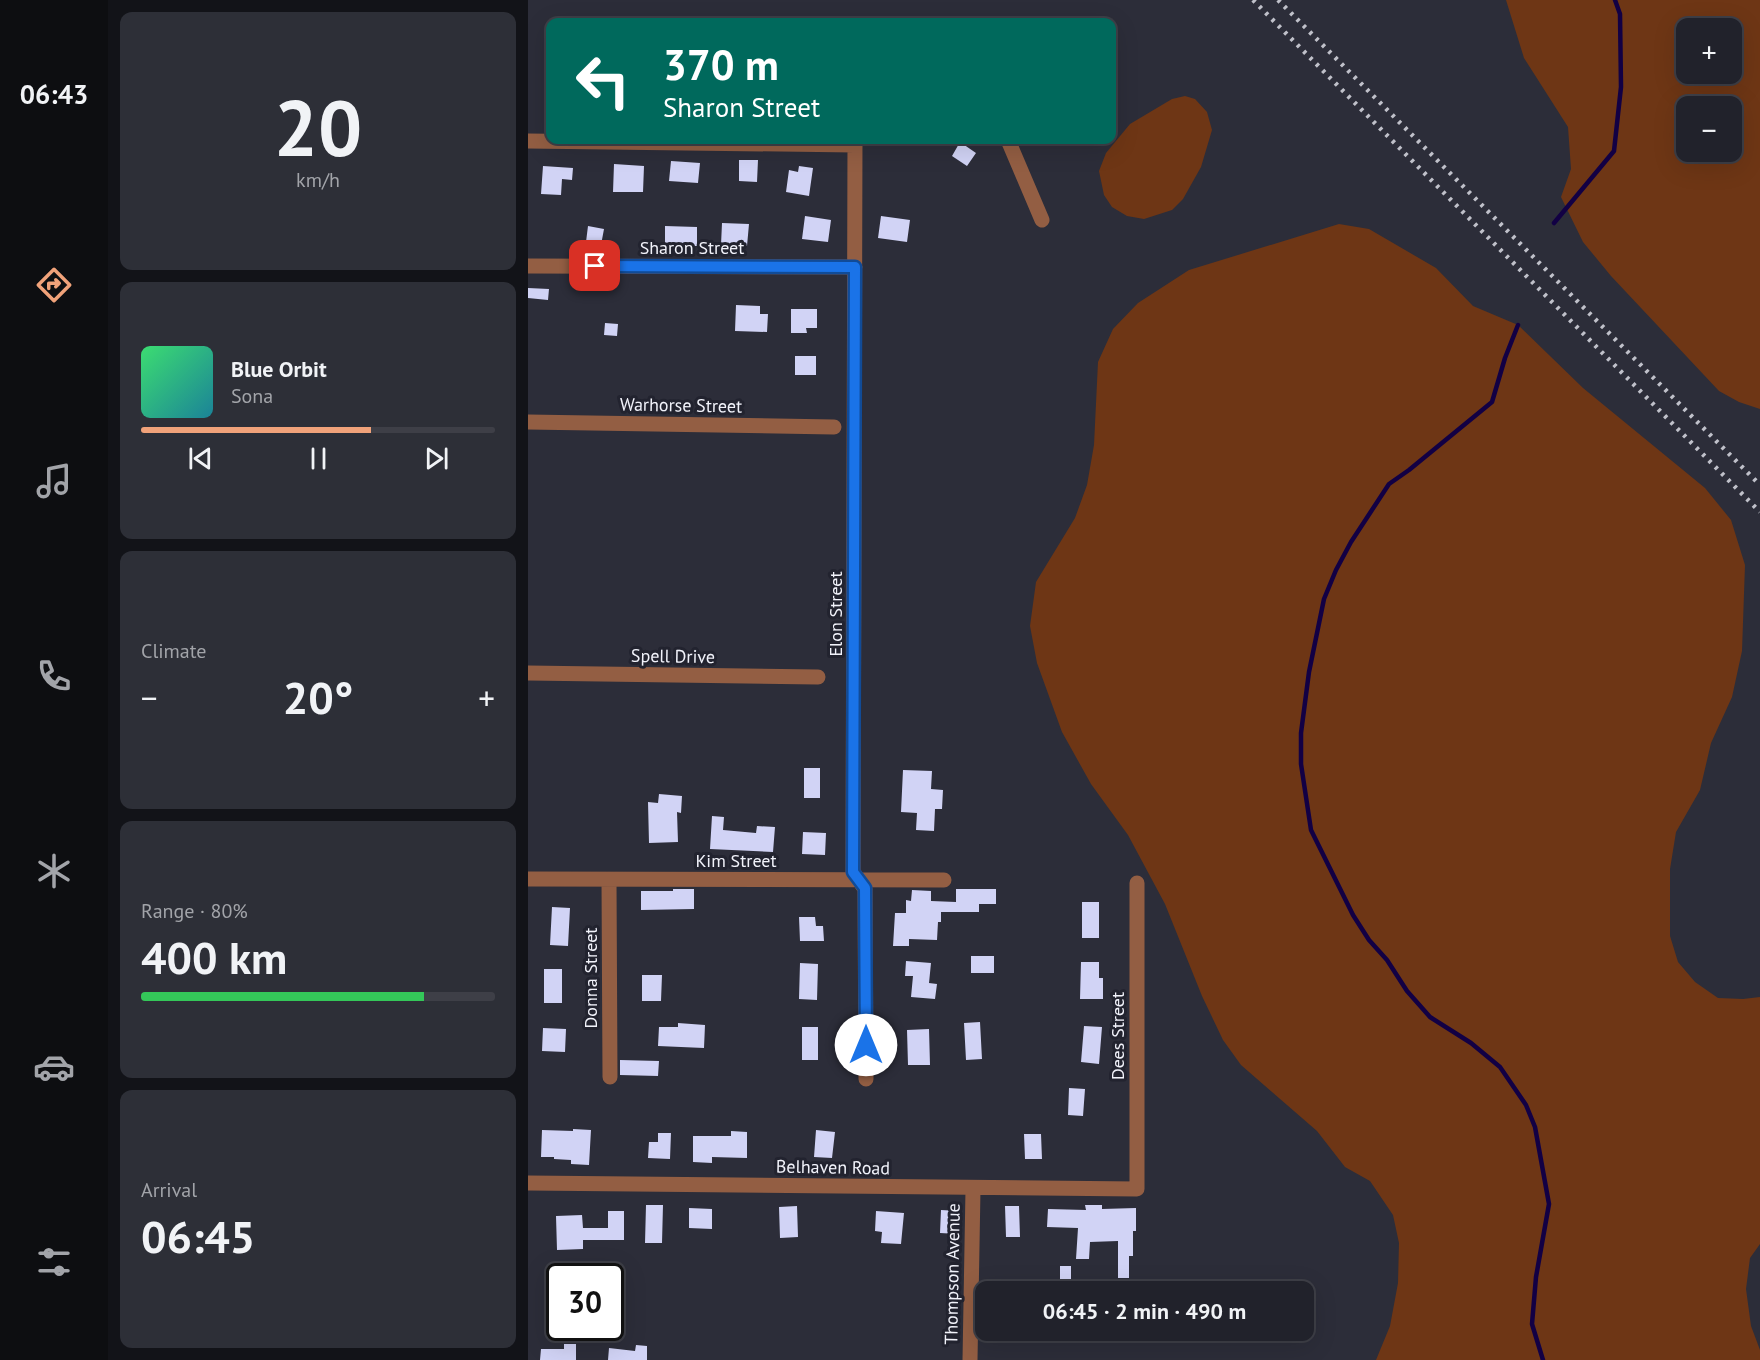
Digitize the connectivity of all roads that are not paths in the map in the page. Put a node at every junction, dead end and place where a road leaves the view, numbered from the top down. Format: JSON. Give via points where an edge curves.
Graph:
{"nodes":[{"id":1,"x":528,"y":141,"type":"edge"},
{"id":2,"x":546,"y":141,"type":"edge"},
{"id":3,"x":855,"y":144,"type":"edge"},
{"id":4,"x":1010,"y":144,"type":"edge"},
{"id":5,"x":1042,"y":220,"type":"dead end"},
{"id":6,"x":528,"y":266,"type":"edge"},
{"id":7,"x":855,"y":267,"type":"junction"},
{"id":8,"x":528,"y":422,"type":"edge"},
{"id":9,"x":834,"y":427,"type":"dead end"},
{"id":10,"x":528,"y":673,"type":"edge"},
{"id":11,"x":818,"y":677,"type":"dead end"},
{"id":12,"x":528,"y":879,"type":"edge"},
{"id":13,"x":609,"y":880,"type":"junction"},
{"id":14,"x":858,"y":880,"type":"junction"},
{"id":15,"x":944,"y":880,"type":"dead end"},
{"id":16,"x":1137,"y":883,"type":"dead end"},
{"id":17,"x":610,"y":1077,"type":"dead end"},
{"id":18,"x":867,"y":1079,"type":"dead end"},
{"id":19,"x":528,"y":1184,"type":"edge"},
{"id":20,"x":973,"y":1189,"type":"junction"},
{"id":21,"x":1137,"y":1189,"type":"joint"},
{"id":22,"x":970,"y":1360,"type":"edge"}],
"edges":[{"from":1,"to":2,"type":"street"},
{"from":3,"to":7,"type":"street","name":"Elon Street"},
{"from":4,"to":5,"type":"street"},
{"from":6,"to":7,"type":"street","name":"Sharon Street"},
{"from":7,"to":14,"type":"street","name":"Elon Street","via":[[853,872]]},
{"from":8,"to":9,"type":"street","name":"Warhorse Street"},
{"from":10,"to":11,"type":"street","name":"Spell Drive"},
{"from":12,"to":13,"type":"street","name":"Kim Street"},
{"from":13,"to":14,"type":"street","name":"Kim Street"},
{"from":13,"to":17,"type":"street","name":"Donna Street"},
{"from":14,"to":15,"type":"street","name":"Kim Street"},
{"from":14,"to":18,"type":"street","name":"Elon Street","via":[[865,888]]},
{"from":16,"to":21,"type":"street","name":"Dees Street"},
{"from":19,"to":20,"type":"street","name":"Belhaven Road"},
{"from":20,"to":21,"type":"street","name":"Belhaven Road"},
{"from":20,"to":22,"type":"street","name":"Thompson Avenue"}]}
